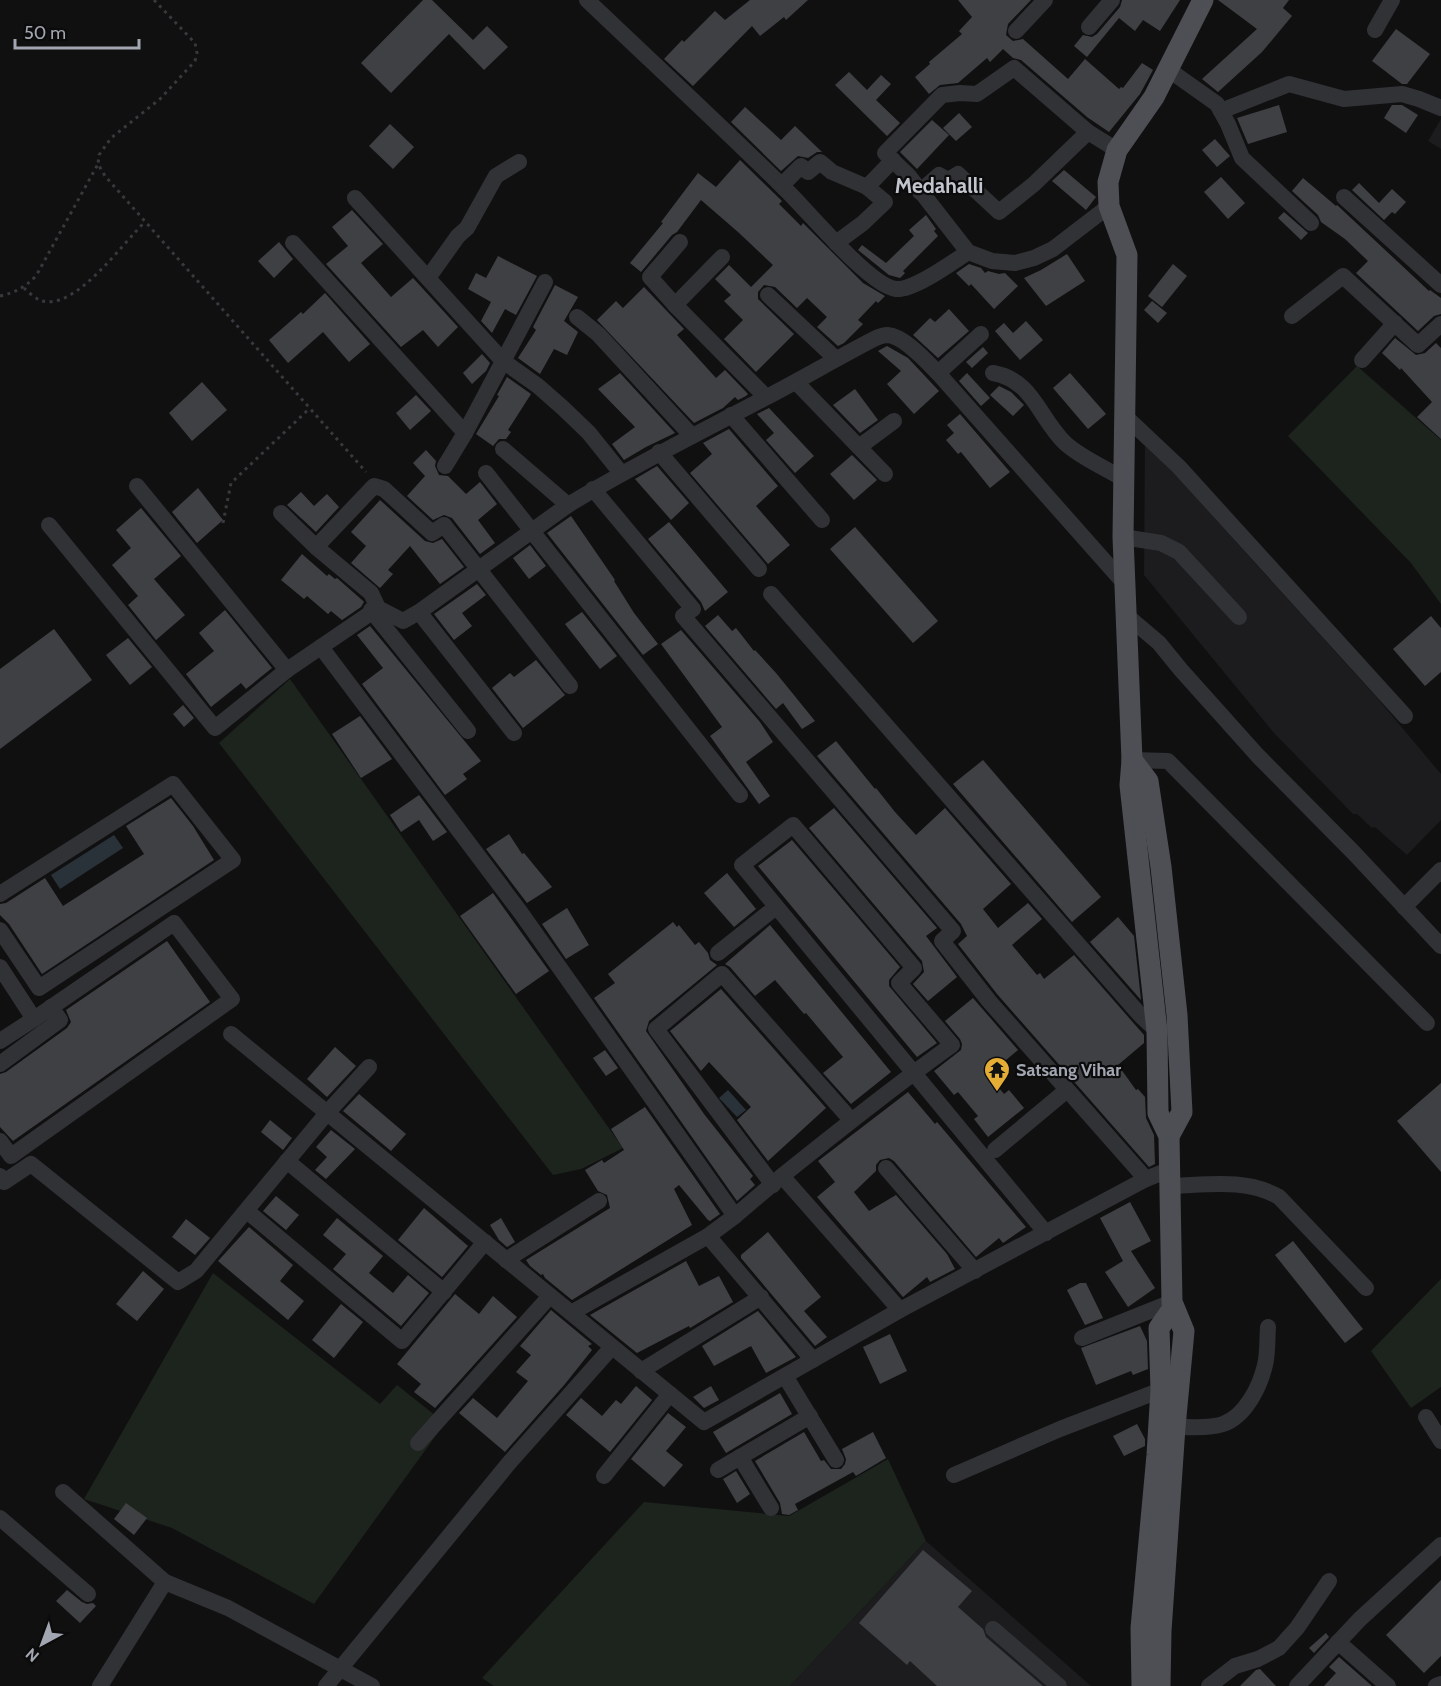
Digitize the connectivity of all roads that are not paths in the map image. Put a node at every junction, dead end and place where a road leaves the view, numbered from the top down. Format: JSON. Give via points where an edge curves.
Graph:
{"nodes":[{"id":1,"x":587,"y":0,"type":"edge"},
{"id":2,"x":1045,"y":0,"type":"edge"},
{"id":3,"x":1112,"y":0,"type":"edge"},
{"id":4,"x":1203,"y":0,"type":"edge"},
{"id":5,"x":1392,"y":0,"type":"edge"},
{"id":6,"x":1089,"y":27,"type":"dead end"},
{"id":7,"x":1375,"y":30,"type":"dead end"},
{"id":8,"x":1016,"y":31,"type":"dead end"},
{"id":9,"x":1169,"y":70,"type":"junction"},
{"id":10,"x":1441,"y":108,"type":"edge"},
{"id":11,"x":1221,"y":111,"type":"junction"},
{"id":12,"x":1088,"y":132,"type":"junction"},
{"id":13,"x":1117,"y":150,"type":"junction"},
{"id":14,"x":893,"y":160,"type":"junction"},
{"id":15,"x":519,"y":162,"type":"dead end"},
{"id":16,"x":782,"y":185,"type":"junction"},
{"id":17,"x":867,"y":187,"type":"junction"},
{"id":18,"x":920,"y":192,"type":"junction"},
{"id":19,"x":1344,"y":197,"type":"dead end"},
{"id":20,"x":355,"y":198,"type":"dead end"},
{"id":21,"x":1109,"y":206,"type":"junction"},
{"id":22,"x":1311,"y":223,"type":"dead end"},
{"id":23,"x":680,"y":242,"type":"dead end"},
{"id":24,"x":293,"y":243,"type":"dead end"},
{"id":25,"x":836,"y":243,"type":"junction"},
{"id":26,"x":968,"y":252,"type":"junction"},
{"id":27,"x":722,"y":257,"type":"dead end"},
{"id":28,"x":428,"y":278,"type":"junction"},
{"id":29,"x":545,"y":282,"type":"dead end"},
{"id":30,"x":1441,"y":285,"type":"edge"},
{"id":31,"x":768,"y":295,"type":"dead end"},
{"id":32,"x":675,"y":305,"type":"junction"},
{"id":33,"x":1292,"y":316,"type":"dead end"},
{"id":34,"x":577,"y":317,"type":"dead end"},
{"id":35,"x":1395,"y":323,"type":"junction"},
{"id":36,"x":1441,"y":324,"type":"edge"},
{"id":37,"x":981,"y":334,"type":"dead end"},
{"id":38,"x":836,"y":360,"type":"junction"},
{"id":39,"x":1362,"y":360,"type":"dead end"},
{"id":40,"x":503,"y":361,"type":"junction"},
{"id":41,"x":938,"y":373,"type":"junction"},
{"id":42,"x":993,"y":373,"type":"dead end"},
{"id":43,"x":796,"y":381,"type":"junction"},
{"id":44,"x":766,"y":398,"type":"junction"},
{"id":45,"x":731,"y":416,"type":"junction"},
{"id":46,"x":1126,"y":417,"type":"junction"},
{"id":47,"x":894,"y":421,"type":"dead end"},
{"id":48,"x":465,"y":433,"type":"junction"},
{"id":49,"x":693,"y":436,"type":"junction"},
{"id":50,"x":859,"y":447,"type":"junction"},
{"id":51,"x":503,"y":449,"type":"dead end"},
{"id":52,"x":659,"y":452,"type":"junction"},
{"id":53,"x":446,"y":466,"type":"dead end"},
{"id":54,"x":486,"y":473,"type":"dead end"},
{"id":55,"x":621,"y":473,"type":"junction"},
{"id":56,"x":885,"y":474,"type":"dead end"},
{"id":57,"x":1125,"y":480,"type":"junction"},
{"id":58,"x":137,"y":486,"type":"dead end"},
{"id":59,"x":594,"y":489,"type":"junction"},
{"id":60,"x":568,"y":505,"type":"junction"},
{"id":61,"x":281,"y":513,"type":"dead end"},
{"id":62,"x":822,"y":520,"type":"dead end"},
{"id":63,"x":49,"y":525,"type":"dead end"},
{"id":64,"x":530,"y":531,"type":"junction"},
{"id":65,"x":1123,"y":537,"type":"junction"},
{"id":66,"x":316,"y":547,"type":"junction"},
{"id":67,"x":478,"y":569,"type":"junction"},
{"id":68,"x":759,"y":569,"type":"dead end"},
{"id":69,"x":1124,"y":583,"type":"junction"},
{"id":70,"x":771,"y":594,"type":"dead end"},
{"id":71,"x":375,"y":609,"type":"junction"},
{"id":72,"x":419,"y":612,"type":"junction"},
{"id":73,"x":1126,"y":615,"type":"junction"},
{"id":74,"x":1239,"y":617,"type":"dead end"},
{"id":75,"x":321,"y":646,"type":"junction"},
{"id":76,"x":287,"y":670,"type":"junction"},
{"id":77,"x":570,"y":686,"type":"dead end"},
{"id":78,"x":1405,"y":716,"type":"dead end"},
{"id":79,"x":468,"y":732,"type":"dead end"},
{"id":80,"x":514,"y":733,"type":"dead end"},
{"id":81,"x":1132,"y":760,"type":"junction"},
{"id":82,"x":740,"y":795,"type":"dead end"},
{"id":83,"x":1439,"y":874,"type":"edge"},
{"id":84,"x":0,"y":894,"type":"edge"},
{"id":85,"x":776,"y":907,"type":"junction"},
{"id":86,"x":1404,"y":907,"type":"junction"},
{"id":87,"x":0,"y":930,"type":"edge"},
{"id":88,"x":1441,"y":946,"type":"edge"},
{"id":89,"x":718,"y":953,"type":"dead end"},
{"id":90,"x":0,"y":967,"type":"edge"},
{"id":91,"x":51,"y":1007,"type":"junction"},
{"id":92,"x":34,"y":1019,"type":"junction"},
{"id":93,"x":1427,"y":1023,"type":"dead end"},
{"id":94,"x":1167,"y":1031,"type":"junction"},
{"id":95,"x":231,"y":1034,"type":"dead end"},
{"id":96,"x":0,"y":1041,"type":"edge"},
{"id":97,"x":0,"y":1064,"type":"edge"},
{"id":98,"x":369,"y":1067,"type":"dead end"},
{"id":99,"x":913,"y":1073,"type":"junction"},
{"id":100,"x":1067,"y":1090,"type":"junction"},
{"id":101,"x":327,"y":1113,"type":"junction"},
{"id":102,"x":851,"y":1120,"type":"junction"},
{"id":103,"x":0,"y":1141,"type":"edge"},
{"id":104,"x":995,"y":1150,"type":"dead end"},
{"id":105,"x":287,"y":1161,"type":"junction"},
{"id":106,"x":886,"y":1168,"type":"dead end"},
{"id":107,"x":1171,"y":1178,"type":"junction"},
{"id":108,"x":1146,"y":1179,"type":"junction"},
{"id":109,"x":1,"y":1181,"type":"edge"},
{"id":110,"x":777,"y":1181,"type":"junction"},
{"id":111,"x":599,"y":1201,"type":"dead end"},
{"id":112,"x":247,"y":1211,"type":"junction"},
{"id":113,"x":735,"y":1216,"type":"junction"},
{"id":114,"x":1046,"y":1233,"type":"junction"},
{"id":115,"x":708,"y":1236,"type":"junction"},
{"id":116,"x":485,"y":1242,"type":"junction"},
{"id":117,"x":506,"y":1260,"type":"junction"},
{"id":118,"x":975,"y":1271,"type":"junction"},
{"id":119,"x":1366,"y":1288,"type":"dead end"},
{"id":120,"x":444,"y":1292,"type":"junction"},
{"id":121,"x":550,"y":1296,"type":"junction"},
{"id":122,"x":761,"y":1298,"type":"junction"},
{"id":123,"x":1173,"y":1305,"type":"junction"},
{"id":124,"x":900,"y":1311,"type":"junction"},
{"id":125,"x":571,"y":1313,"type":"junction"},
{"id":126,"x":1268,"y":1327,"type":"dead end"},
{"id":127,"x":1082,"y":1338,"type":"dead end"},
{"id":128,"x":612,"y":1347,"type":"junction"},
{"id":129,"x":813,"y":1360,"type":"junction"},
{"id":130,"x":641,"y":1371,"type":"junction"},
{"id":131,"x":785,"y":1376,"type":"junction"},
{"id":132,"x":1161,"y":1389,"type":"junction"},
{"id":133,"x":670,"y":1394,"type":"junction"},
{"id":134,"x":810,"y":1416,"type":"junction"},
{"id":135,"x":1426,"y":1417,"type":"dead end"},
{"id":136,"x":1167,"y":1426,"type":"junction"},
{"id":137,"x":1441,"y":1441,"type":"edge"},
{"id":138,"x":418,"y":1443,"type":"dead end"},
{"id":139,"x":741,"y":1457,"type":"junction"},
{"id":140,"x":837,"y":1460,"type":"dead end"},
{"id":141,"x":718,"y":1470,"type":"dead end"},
{"id":142,"x":954,"y":1474,"type":"dead end"},
{"id":143,"x":604,"y":1476,"type":"dead end"},
{"id":144,"x":63,"y":1492,"type":"dead end"},
{"id":145,"x":771,"y":1508,"type":"dead end"},
{"id":146,"x":0,"y":1518,"type":"edge"},
{"id":147,"x":1441,"y":1545,"type":"edge"},
{"id":148,"x":1329,"y":1581,"type":"dead end"},
{"id":149,"x":165,"y":1582,"type":"junction"},
{"id":150,"x":88,"y":1594,"type":"dead end"},
{"id":151,"x":993,"y":1629,"type":"dead end"},
{"id":152,"x":1338,"y":1642,"type":"junction"},
{"id":153,"x":339,"y":1668,"type":"junction"},
{"id":154,"x":1441,"y":1684,"type":"edge"},
{"id":155,"x":100,"y":1686,"type":"edge"},
{"id":156,"x":326,"y":1686,"type":"edge"},
{"id":157,"x":372,"y":1686,"type":"edge"},
{"id":158,"x":1059,"y":1686,"type":"edge"},
{"id":159,"x":1142,"y":1686,"type":"edge"},
{"id":160,"x":1160,"y":1686,"type":"edge"},
{"id":161,"x":1209,"y":1686,"type":"edge"},
{"id":162,"x":1298,"y":1686,"type":"edge"},
{"id":163,"x":1388,"y":1686,"type":"edge"},
{"id":164,"x":1436,"y":1686,"type":"edge"}],
"edges":[{"from":1,"to":16,"type":"street"},
{"from":2,"to":8,"type":"street"},
{"from":3,"to":6,"type":"street"},
{"from":4,"to":9,"type":"main road"},
{"from":5,"to":7,"type":"street"},
{"from":9,"to":11,"type":"street","via":[[1217,104]]},
{"from":9,"to":13,"type":"main road"},
{"from":10,"to":11,"type":"street","via":[[1402,94],[1344,99],[1289,84]]},
{"from":11,"to":22,"type":"street","via":[[1242,158]]},
{"from":12,"to":13,"type":"street"},
{"from":12,"to":14,"type":"street","via":[[1014,68],[977,94],[942,95],[885,153]]},
{"from":12,"to":18,"type":"street","via":[[999,212],[958,174],[948,180],[939,175]]},
{"from":13,"to":21,"type":"main road","via":[[1108,182]]},
{"from":14,"to":17,"type":"street"},
{"from":14,"to":18,"type":"street"},
{"from":15,"to":28,"type":"street","via":[[496,176],[467,228]]},
{"from":16,"to":17,"type":"street","via":[[801,166],[808,172],[820,162],[832,172]]},
{"from":16,"to":25,"type":"street"},
{"from":17,"to":25,"type":"street","via":[[885,202]]},
{"from":18,"to":26,"type":"street"},
{"from":19,"to":30,"type":"street"},
{"from":20,"to":28,"type":"street"},
{"from":21,"to":26,"type":"street","via":[[1053,249],[1034,258],[1015,263],[992,261]]},
{"from":21,"to":46,"type":"main road","via":[[1127,255]]},
{"from":23,"to":32,"type":"street","via":[[650,277]]},
{"from":24,"to":48,"type":"street"},
{"from":25,"to":26,"type":"street","via":[[885,287],[899,290],[931,277]]},
{"from":27,"to":32,"type":"street"},
{"from":28,"to":40,"type":"street"},
{"from":29,"to":40,"type":"street"},
{"from":31,"to":38,"type":"street"},
{"from":32,"to":44,"type":"street"},
{"from":33,"to":35,"type":"street","via":[[1343,276]]},
{"from":34,"to":49,"type":"street","via":[[598,334]]},
{"from":35,"to":36,"type":"street","via":[[1419,345]]},
{"from":35,"to":39,"type":"street"},
{"from":37,"to":41,"type":"street"},
{"from":38,"to":41,"type":"street","via":[[887,335],[911,348]]},
{"from":38,"to":43,"type":"street"},
{"from":40,"to":48,"type":"street"},
{"from":40,"to":55,"type":"street","via":[[563,408]]},
{"from":41,"to":69,"type":"street"},
{"from":42,"to":57,"type":"street","via":[[1015,380],[1027,391],[1066,444]]},
{"from":43,"to":44,"type":"street"},
{"from":43,"to":50,"type":"street"},
{"from":44,"to":45,"type":"street"},
{"from":45,"to":49,"type":"street"},
{"from":45,"to":62,"type":"street"},
{"from":46,"to":57,"type":"main road"},
{"from":46,"to":78,"type":"street","via":[[1179,467]]},
{"from":47,"to":50,"type":"street"},
{"from":48,"to":53,"type":"street"},
{"from":49,"to":52,"type":"street"},
{"from":50,"to":56,"type":"street"},
{"from":51,"to":60,"type":"street"},
{"from":52,"to":55,"type":"street"},
{"from":52,"to":68,"type":"street"},
{"from":54,"to":64,"type":"street"},
{"from":55,"to":59,"type":"street"},
{"from":57,"to":65,"type":"main road"},
{"from":58,"to":76,"type":"street"},
{"from":59,"to":60,"type":"street"},
{"from":59,"to":100,"type":"street","via":[[693,609],[683,616],[953,931],[942,942]]},
{"from":60,"to":64,"type":"street"},
{"from":61,"to":66,"type":"street"},
{"from":63,"to":76,"type":"street","via":[[215,728]]},
{"from":64,"to":67,"type":"street"},
{"from":64,"to":82,"type":"street"},
{"from":65,"to":69,"type":"main road"},
{"from":65,"to":74,"type":"street","via":[[1161,543],[1179,552]]},
{"from":66,"to":67,"type":"street","via":[[374,486],[384,489],[432,533],[444,525]]},
{"from":66,"to":71,"type":"street","via":[[371,592]]},
{"from":67,"to":72,"type":"street"},
{"from":67,"to":77,"type":"street"},
{"from":69,"to":73,"type":"main road"},
{"from":70,"to":94,"type":"street","via":[[1141,1016]]},
{"from":71,"to":72,"type":"street","via":[[403,621]]},
{"from":71,"to":75,"type":"street"},
{"from":71,"to":79,"type":"street"},
{"from":72,"to":80,"type":"street"},
{"from":73,"to":81,"type":"main road"},
{"from":73,"to":86,"type":"street","via":[[1159,643],[1258,756]]},
{"from":75,"to":76,"type":"street"},
{"from":75,"to":113,"type":"street","via":[[521,913]]},
{"from":81,"to":93,"type":"street","via":[[1168,762]]},
{"from":81,"to":94,"type":"main road","via":[[1148,781],[1161,867]]},
{"from":83,"to":86,"type":"street"},
{"from":84,"to":87,"type":"street","via":[[173,784],[233,860],[39,988]]},
{"from":85,"to":89,"type":"street"},
{"from":85,"to":99,"type":"street"},
{"from":85,"to":99,"type":"street","via":[[742,865],[793,825],[914,968],[899,983],[952,1045]]},
{"from":86,"to":88,"type":"street"},
{"from":90,"to":92,"type":"street"},
{"from":91,"to":92,"type":"street"},
{"from":91,"to":97,"type":"street","via":[[60,1020]]},
{"from":91,"to":103,"type":"street","via":[[174,923],[232,999],[11,1156]]},
{"from":92,"to":96,"type":"street"},
{"from":94,"to":107,"type":"main road","via":[[1182,1112],[1169,1136]]},
{"from":95,"to":101,"type":"street"},
{"from":98,"to":101,"type":"street"},
{"from":99,"to":102,"type":"street"},
{"from":99,"to":114,"type":"street"},
{"from":100,"to":104,"type":"street"},
{"from":100,"to":108,"type":"street"},
{"from":101,"to":105,"type":"street"},
{"from":101,"to":116,"type":"street"},
{"from":102,"to":110,"type":"street"},
{"from":102,"to":110,"type":"street","via":[[722,974],[656,1029]]},
{"from":105,"to":112,"type":"street"},
{"from":105,"to":120,"type":"street"},
{"from":106,"to":118,"type":"street"},
{"from":107,"to":108,"type":"street"},
{"from":107,"to":119,"type":"street","via":[[1268,1190]]},
{"from":107,"to":123,"type":"main road"},
{"from":108,"to":114,"type":"street"},
{"from":109,"to":112,"type":"street","via":[[31,1164],[178,1282],[196,1271]]},
{"from":110,"to":113,"type":"street"},
{"from":110,"to":124,"type":"street"},
{"from":111,"to":117,"type":"street"},
{"from":112,"to":120,"type":"street","via":[[402,1341]]},
{"from":113,"to":115,"type":"street"},
{"from":114,"to":118,"type":"street"},
{"from":115,"to":122,"type":"street"},
{"from":115,"to":125,"type":"street"},
{"from":116,"to":117,"type":"street"},
{"from":116,"to":120,"type":"street"},
{"from":117,"to":121,"type":"street"},
{"from":118,"to":124,"type":"street"},
{"from":121,"to":125,"type":"street"},
{"from":121,"to":138,"type":"street"},
{"from":122,"to":129,"type":"street"},
{"from":122,"to":130,"type":"street"},
{"from":123,"to":127,"type":"street"},
{"from":123,"to":132,"type":"main road","via":[[1159,1328]]},
{"from":123,"to":136,"type":"main road","via":[[1184,1331]]},
{"from":124,"to":129,"type":"street"},
{"from":125,"to":128,"type":"street"},
{"from":126,"to":136,"type":"street","via":[[1265,1365],[1252,1399],[1239,1413],[1224,1424]]},
{"from":128,"to":130,"type":"street"},
{"from":128,"to":153,"type":"street","via":[[509,1463]]},
{"from":129,"to":131,"type":"street"},
{"from":130,"to":133,"type":"street"},
{"from":131,"to":133,"type":"street","via":[[704,1422]]},
{"from":131,"to":134,"type":"street"},
{"from":132,"to":136,"type":"main road"},
{"from":132,"to":142,"type":"street"},
{"from":133,"to":143,"type":"street"},
{"from":134,"to":139,"type":"street"},
{"from":134,"to":140,"type":"street"},
{"from":135,"to":137,"type":"street"},
{"from":136,"to":159,"type":"main road","via":[[1141,1628]]},
{"from":136,"to":160,"type":"main road"},
{"from":139,"to":141,"type":"street"},
{"from":139,"to":145,"type":"street"},
{"from":144,"to":149,"type":"street"},
{"from":146,"to":150,"type":"street"},
{"from":147,"to":152,"type":"street"},
{"from":148,"to":161,"type":"street","via":[[1279,1648],[1235,1666]]},
{"from":149,"to":153,"type":"street","via":[[228,1608]]},
{"from":149,"to":155,"type":"street"},
{"from":151,"to":158,"type":"street"},
{"from":152,"to":162,"type":"street"},
{"from":152,"to":163,"type":"street"},
{"from":153,"to":156,"type":"street"},
{"from":153,"to":157,"type":"street"},
{"from":154,"to":164,"type":"street"}]}
